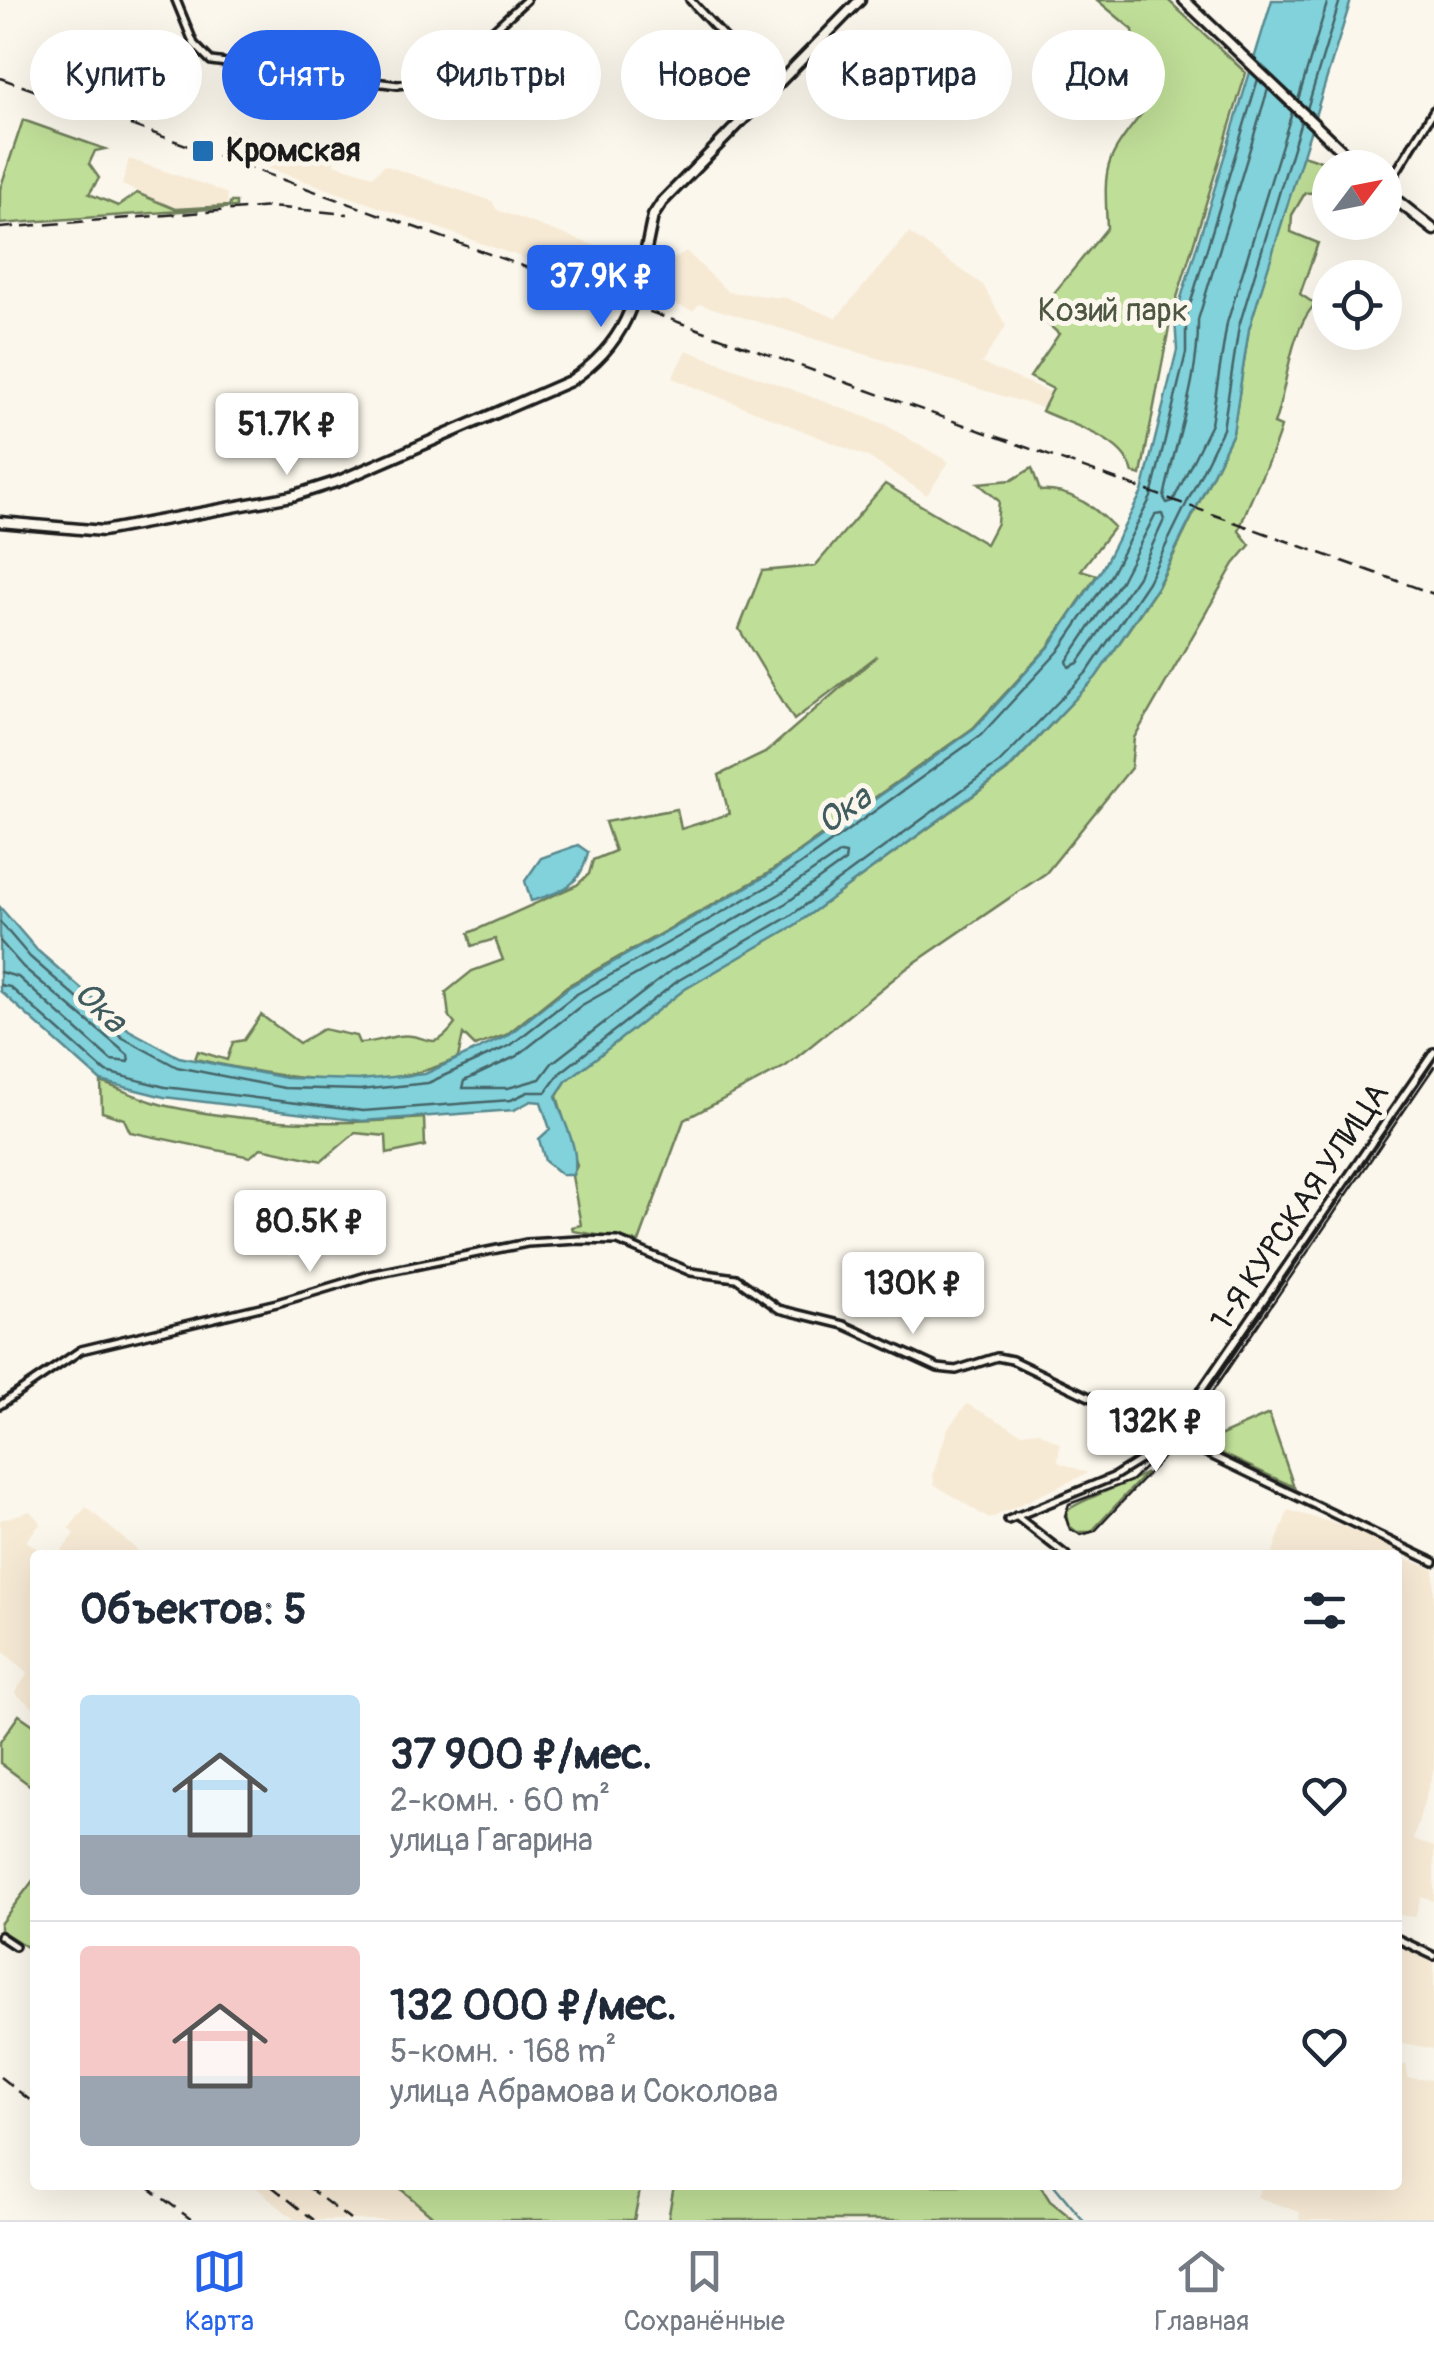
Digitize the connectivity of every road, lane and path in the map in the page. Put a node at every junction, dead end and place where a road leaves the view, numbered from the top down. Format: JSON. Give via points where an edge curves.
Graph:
{"nodes":[{"id":1,"x":176,"y":0,"type":"edge"},
{"id":2,"x":526,"y":0,"type":"edge"},
{"id":3,"x":690,"y":0,"type":"edge"},
{"id":4,"x":860,"y":0,"type":"edge"},
{"id":5,"x":1184,"y":0,"type":"edge"},
{"id":6,"x":718,"y":30,"type":"edge"},
{"id":7,"x":786,"y":74,"type":"edge"},
{"id":8,"x":1434,"y":110,"type":"edge"},
{"id":9,"x":742,"y":120,"type":"edge"},
{"id":10,"x":1341,"y":150,"type":"edge"},
{"id":11,"x":1402,"y":162,"type":"edge"},
{"id":12,"x":1402,"y":204,"type":"edge"},
{"id":13,"x":1434,"y":230,"type":"edge"},
{"id":14,"x":0,"y":522,"type":"edge"},
{"id":15,"x":1434,"y":1052,"type":"edge"},
{"id":16,"x":0,"y":1405,"type":"edge"},
{"id":17,"x":1170,"y":1438,"type":"junction"},
{"id":18,"x":1016,"y":1516,"type":"junction"},
{"id":19,"x":1008,"y":1520,"type":"dead end"},
{"id":20,"x":1060,"y":1550,"type":"edge"},
{"id":21,"x":1434,"y":1562,"type":"edge"},
{"id":22,"x":0,"y":1936,"type":"edge"},
{"id":23,"x":1402,"y":1940,"type":"edge"},
{"id":24,"x":15,"y":1946,"type":"dead end"},
{"id":25,"x":1434,"y":1956,"type":"edge"}],
"edges":[{"from":1,"to":2,"type":"street","via":[[202,56],[232,66],[405,84],[485,38]]},
{"from":3,"to":6,"type":"street"},
{"from":4,"to":7,"type":"main road"},
{"from":5,"to":10,"type":"main road"},
{"from":8,"to":11,"type":"street"},
{"from":9,"to":14,"type":"main road","via":[[657,209],[631,312],[610,350],[552,390],[292,496],[104,531]]},
{"from":12,"to":13,"type":"main road"},
{"from":15,"to":17,"type":"street","name":"1-Я КУРСКАЯ УЛИЦА"},
{"from":16,"to":17,"type":"street","via":[[81,1350],[527,1243],[618,1241],[692,1272],[736,1278],[779,1309],[844,1325],[938,1368],[1012,1360]]},
{"from":17,"to":18,"type":"street","name":"1-Я КУРСКАЯ УЛИЦА","via":[[1126,1471]]},
{"from":17,"to":21,"type":"street"},
{"from":18,"to":19,"type":"street","name":"1-Я КУРСКАЯ УЛИЦА"},
{"from":18,"to":20,"type":"street"},
{"from":22,"to":24,"type":"street"},
{"from":23,"to":25,"type":"street"}]}
